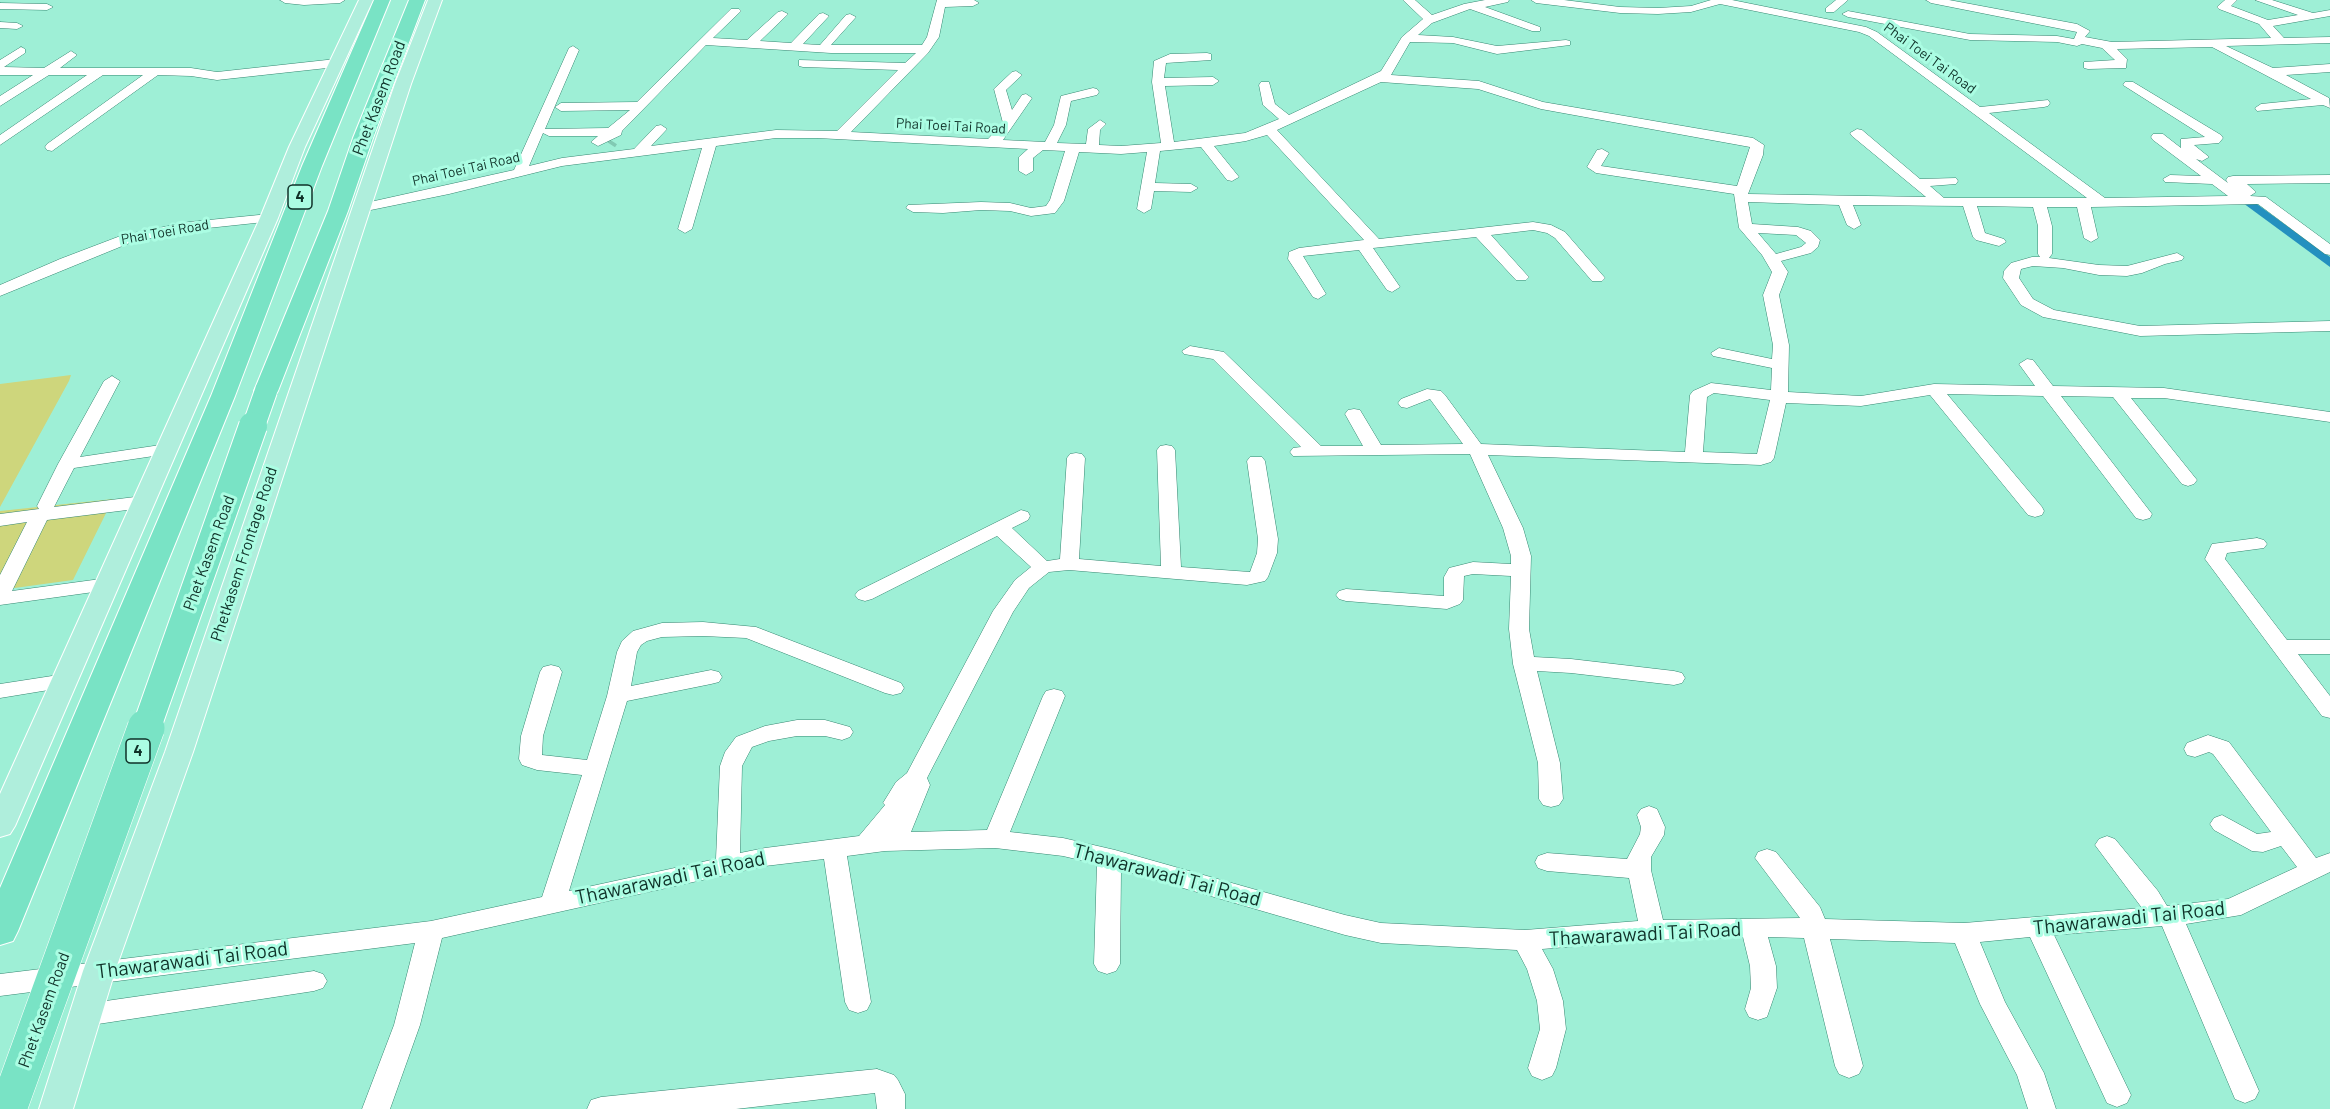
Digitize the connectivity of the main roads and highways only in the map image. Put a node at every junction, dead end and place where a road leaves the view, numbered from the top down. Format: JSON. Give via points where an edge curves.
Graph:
{"nodes":[{"id":1,"x":377,"y":0,"type":"edge"},
{"id":2,"x":417,"y":0,"type":"edge"},
{"id":3,"x":435,"y":0,"type":"edge"},
{"id":4,"x":0,"y":826,"type":"edge"},
{"id":5,"x":0,"y":931,"type":"edge"},
{"id":6,"x":8,"y":1109,"type":"edge"},
{"id":7,"x":56,"y":1109,"type":"edge"}],
"edges":[{"from":1,"to":4,"type":"main road","number":"4","via":[[352,25]]},
{"from":1,"to":5,"type":"highway","number":"4","via":[[223,396]]},
{"from":2,"to":6,"type":"highway","name":"Phet Kasem Road","number":"4","bridge":true,"via":[[266,391]]},
{"from":3,"to":7,"type":"main road","name":"Phetkasem Frontage Road","number":"4","via":[[403,84],[179,752],[99,971]]}]}
